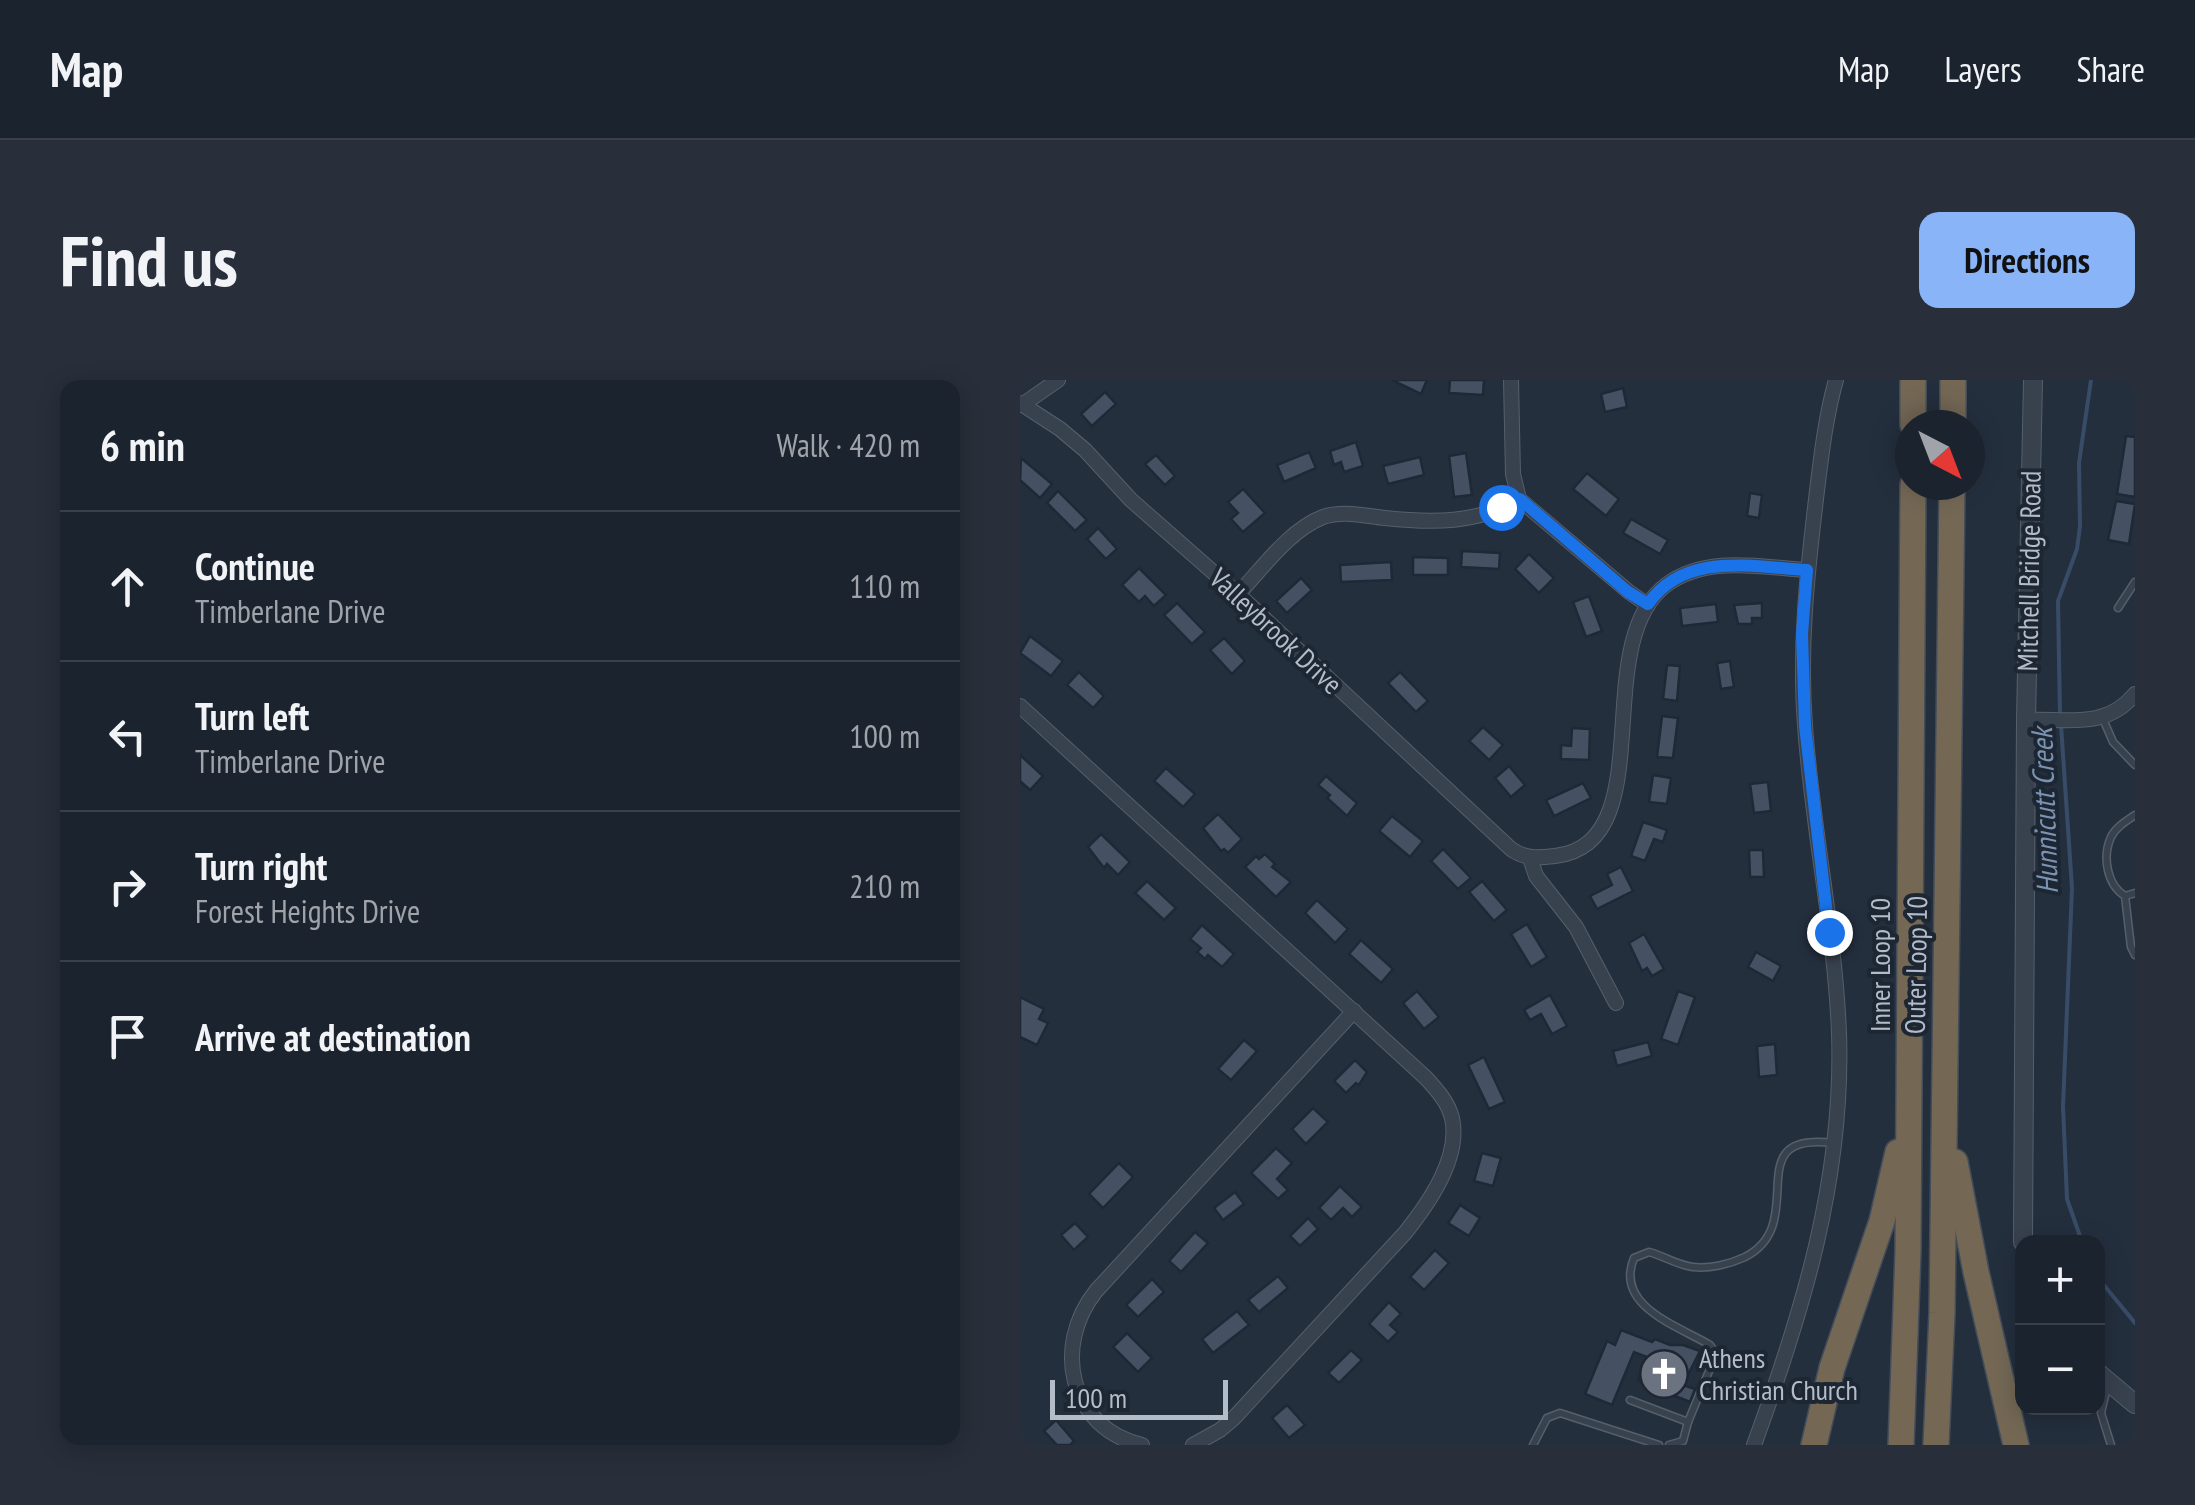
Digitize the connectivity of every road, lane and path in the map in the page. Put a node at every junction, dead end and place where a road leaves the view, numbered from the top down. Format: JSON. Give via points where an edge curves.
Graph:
{"nodes":[{"id":1,"x":1058,"y":380,"type":"edge"},
{"id":2,"x":1511,"y":380,"type":"edge"},
{"id":3,"x":1836,"y":380,"type":"edge"},
{"id":4,"x":1913,"y":380,"type":"edge"},
{"id":5,"x":1953,"y":380,"type":"edge"},
{"id":6,"x":2033,"y":380,"type":"edge"},
{"id":7,"x":1021,"y":404,"type":"edge"},
{"id":8,"x":1913,"y":410,"type":"edge"},
{"id":9,"x":1952,"y":410,"type":"edge"},
{"id":10,"x":1520,"y":499,"type":"junction"},
{"id":11,"x":1913,"y":500,"type":"edge"},
{"id":12,"x":1952,"y":500,"type":"edge"},
{"id":13,"x":1807,"y":570,"type":"junction"},
{"id":14,"x":2135,"y":582,"type":"edge"},
{"id":15,"x":1238,"y":594,"type":"junction"},
{"id":16,"x":1648,"y":604,"type":"junction"},
{"id":17,"x":2118,"y":608,"type":"dead end"},
{"id":18,"x":2135,"y":694,"type":"edge"},
{"id":19,"x":1020,"y":706,"type":"edge"},
{"id":20,"x":2103,"y":718,"type":"junction"},
{"id":21,"x":2034,"y":720,"type":"junction"},
{"id":22,"x":2135,"y":765,"type":"edge"},
{"id":23,"x":2135,"y":815,"type":"edge"},
{"id":24,"x":1530,"y":858,"type":"junction"},
{"id":25,"x":2135,"y":892,"type":"edge"},
{"id":26,"x":2125,"y":896,"type":"junction"},
{"id":27,"x":2135,"y":954,"type":"edge"},
{"id":28,"x":1616,"y":1003,"type":"dead end"},
{"id":29,"x":1354,"y":1011,"type":"junction"},
{"id":30,"x":1909,"y":1103,"type":"junction"},
{"id":31,"x":1945,"y":1106,"type":"junction"},
{"id":32,"x":1835,"y":1143,"type":"junction"},
{"id":33,"x":2023,"y":1235,"type":"edge"},
{"id":34,"x":2105,"y":1380,"type":"edge"},
{"id":35,"x":1630,"y":1400,"type":"dead end"},
{"id":36,"x":2135,"y":1404,"type":"edge"},
{"id":37,"x":2103,"y":1415,"type":"edge"},
{"id":38,"x":1688,"y":1422,"type":"junction"},
{"id":39,"x":1142,"y":1445,"type":"edge"},
{"id":40,"x":1193,"y":1445,"type":"edge"},
{"id":41,"x":1533,"y":1445,"type":"edge"},
{"id":42,"x":1659,"y":1445,"type":"edge"},
{"id":43,"x":1669,"y":1445,"type":"edge"},
{"id":44,"x":1754,"y":1445,"type":"edge"},
{"id":45,"x":1814,"y":1445,"type":"edge"},
{"id":46,"x":1901,"y":1445,"type":"edge"},
{"id":47,"x":1936,"y":1445,"type":"edge"},
{"id":48,"x":2016,"y":1445,"type":"edge"},
{"id":49,"x":2111,"y":1445,"type":"edge"}],
"edges":[{"from":1,"to":7,"type":"street"},
{"from":2,"to":10,"type":"street","via":[[1513,474]]},
{"from":3,"to":13,"type":"street"},
{"from":4,"to":8,"type":"highway"},
{"from":5,"to":9,"type":"highway"},
{"from":6,"to":21,"type":"street","name":"Mitchell Bridge Road"},
{"from":7,"to":15,"type":"street","name":"Valleybrook Drive","via":[[1074,439],[1131,500]]},
{"from":10,"to":15,"type":"street","via":[[1445,522],[1326,516],[1292,538]]},
{"from":10,"to":16,"type":"street"},
{"from":11,"to":30,"type":"highway","name":"Inner Loop 10"},
{"from":12,"to":31,"type":"highway","name":"Outer Loop 10"},
{"from":13,"to":16,"type":"street","via":[[1712,565],[1677,578]]},
{"from":13,"to":32,"type":"street","via":[[1802,676],[1838,1020]]},
{"from":14,"to":17,"type":"lane"},
{"from":15,"to":24,"type":"street","name":"Valleybrook Drive","via":[[1511,849]]},
{"from":16,"to":24,"type":"street","via":[[1628,659],[1610,816],[1595,840],[1579,850]]},
{"from":18,"to":20,"type":"street"},
{"from":19,"to":29,"type":"street"},
{"from":20,"to":21,"type":"street"},
{"from":20,"to":22,"type":"lane"},
{"from":21,"to":33,"type":"street","name":"Mitchell Bridge Road"},
{"from":23,"to":26,"type":"lane","via":[[2114,832],[2108,848],[2111,884]]},
{"from":24,"to":28,"type":"street","name":"Valleybrook Drive"},
{"from":25,"to":26,"type":"lane"},
{"from":26,"to":27,"type":"lane"},
{"from":29,"to":39,"type":"street","via":[[1078,1317],[1071,1349],[1086,1408],[1107,1429]]},
{"from":29,"to":40,"type":"street","via":[[1447,1105],[1453,1130],[1446,1162],[1405,1234],[1233,1419]]},
{"from":30,"to":45,"type":"highway","via":[[1882,1221],[1832,1368]]},
{"from":30,"to":46,"type":"highway","name":"Inner Loop 10"},
{"from":31,"to":47,"type":"highway","name":"Outer Loop 10"},
{"from":31,"to":48,"type":"highway"},
{"from":32,"to":38,"type":"lane","via":[[1804,1142],[1787,1152],[1778,1170],[1773,1232],[1749,1255],[1700,1267],[1649,1252],[1634,1258],[1630,1285],[1636,1298],[1715,1350]]},
{"from":32,"to":44,"type":"street","via":[[1811,1276]]},
{"from":34,"to":36,"type":"street"},
{"from":35,"to":38,"type":"lane"},
{"from":37,"to":49,"type":"lane"},
{"from":38,"to":43,"type":"lane","via":[[1682,1441]]},
{"from":41,"to":42,"type":"lane","via":[[1547,1418],[1560,1412]]}]}
